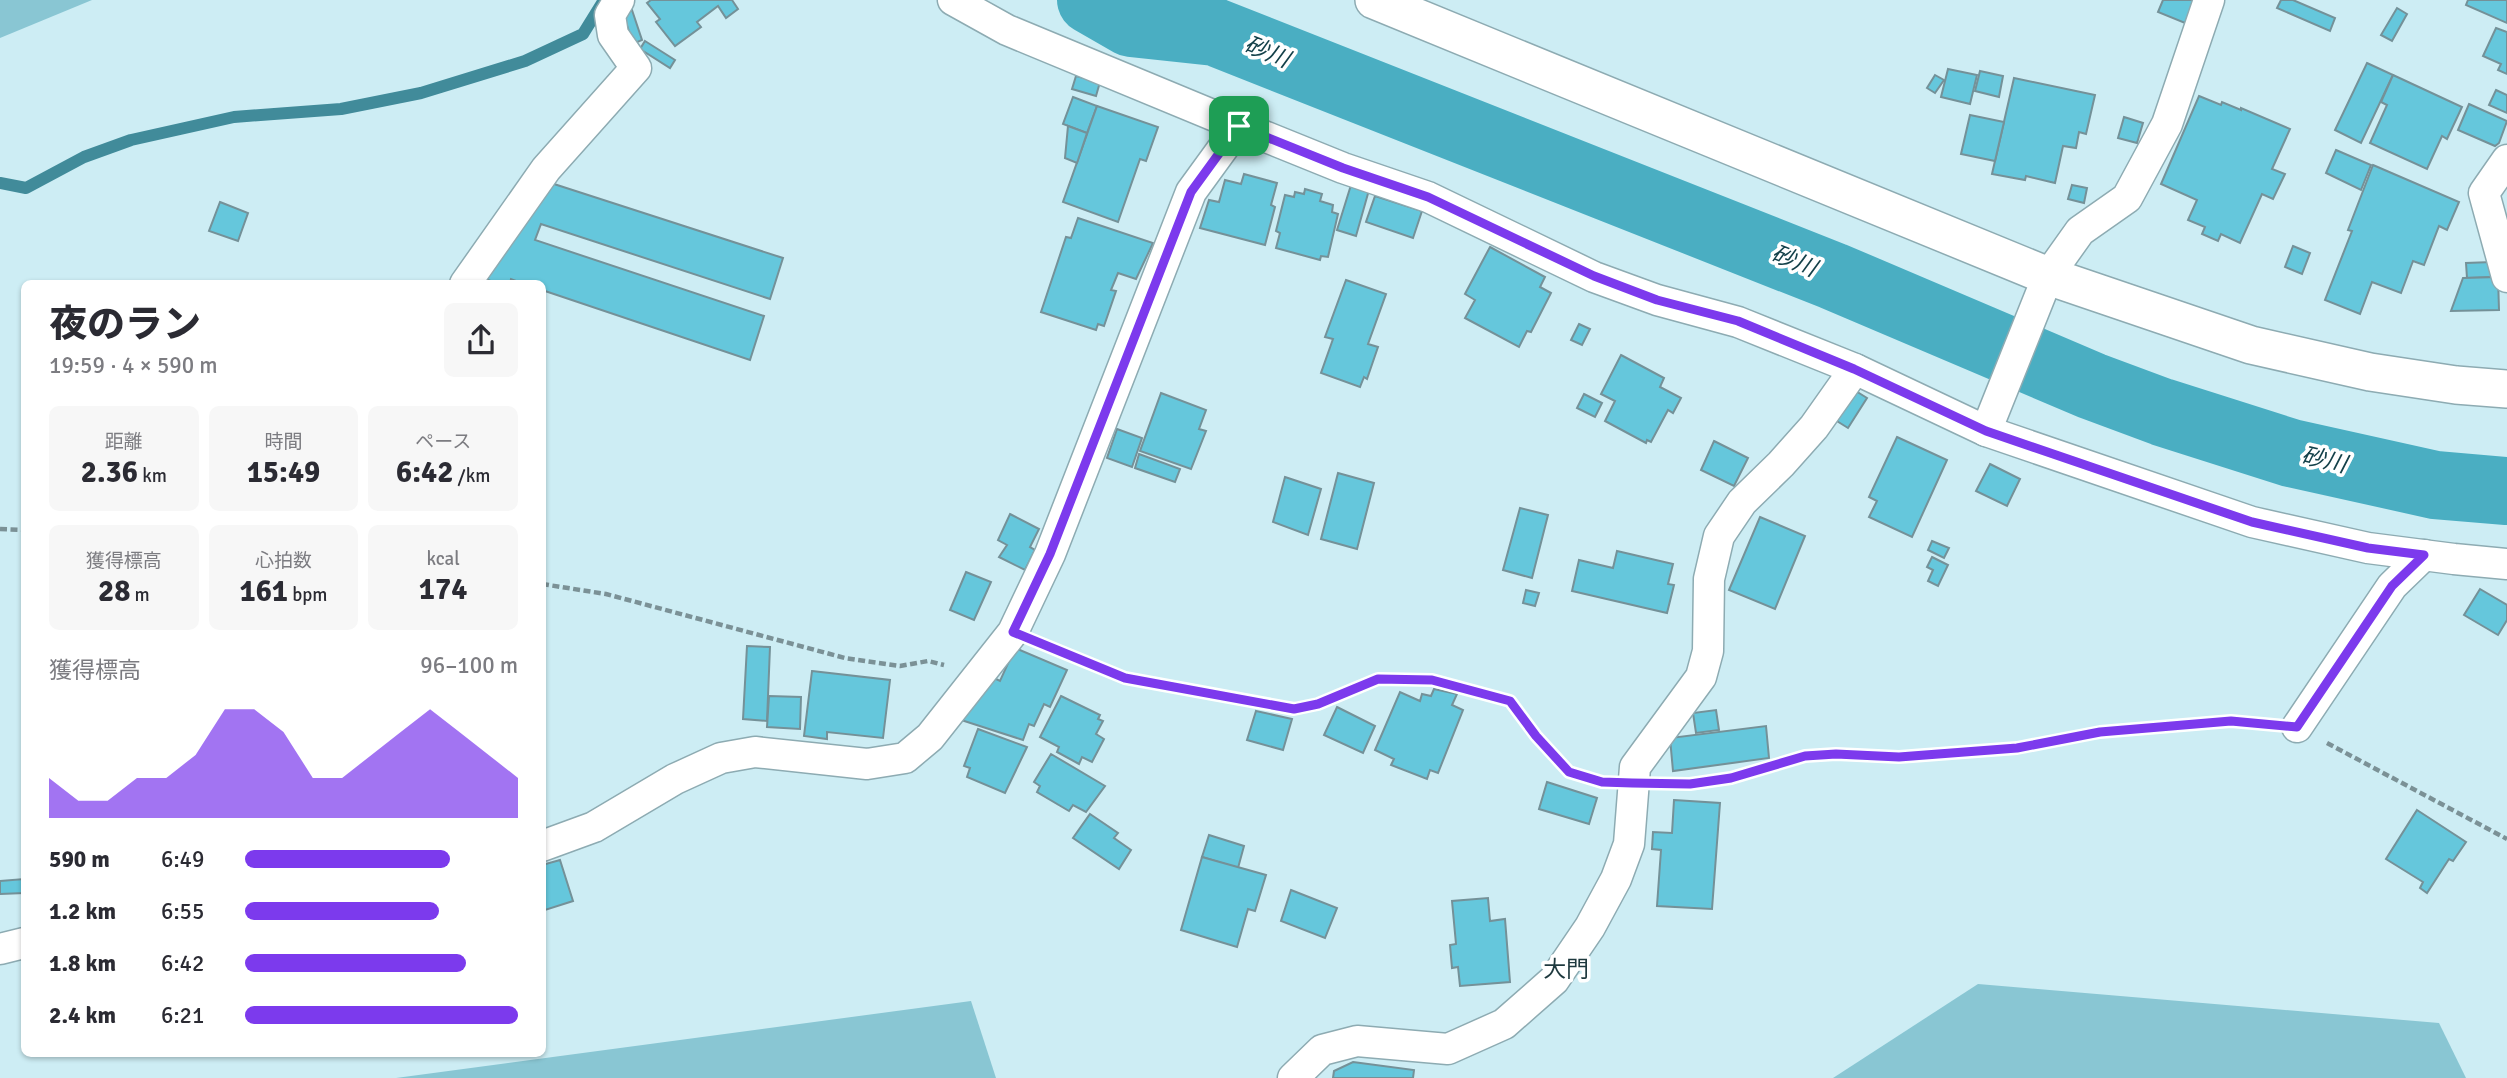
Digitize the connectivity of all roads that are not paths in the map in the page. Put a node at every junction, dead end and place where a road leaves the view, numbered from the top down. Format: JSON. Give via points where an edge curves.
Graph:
{"nodes":[{"id":1,"x":619,"y":0,"type":"edge"},
{"id":2,"x":953,"y":0,"type":"edge"},
{"id":3,"x":1374,"y":0,"type":"edge"},
{"id":4,"x":2209,"y":0,"type":"edge"},
{"id":5,"x":1239,"y":126,"type":"junction"},
{"id":6,"x":2507,"y":160,"type":"edge"},
{"id":7,"x":2507,"y":278,"type":"edge"},
{"id":8,"x":468,"y":280,"type":"edge"},
{"id":9,"x":2043,"y":288,"type":"junction"},
{"id":10,"x":1854,"y":369,"type":"junction"},
{"id":11,"x":2507,"y":389,"type":"edge"},
{"id":12,"x":1989,"y":423,"type":"junction"},
{"id":13,"x":2424,"y":555,"type":"junction"},
{"id":14,"x":2507,"y":564,"type":"edge"},
{"id":15,"x":2297,"y":727,"type":"road end"},
{"id":16,"x":546,"y":845,"type":"edge"},
{"id":17,"x":21,"y":944,"type":"edge"},
{"id":18,"x":0,"y":949,"type":"edge"},
{"id":19,"x":1293,"y":1078,"type":"edge"}],
"edges":[{"from":1,"to":8,"type":"street","via":[[610,15],[613,35],[636,68],[547,169]]},
{"from":2,"to":5,"type":"street","via":[[1007,30]]},
{"from":3,"to":9,"type":"street"},
{"from":4,"to":9,"type":"street","via":[[2167,124],[2127,198],[2080,231]]},
{"from":5,"to":10,"type":"street","via":[[1428,197],[1594,276],[1657,300],[1738,321]]},
{"from":5,"to":16,"type":"street","via":[[1191,192],[1050,554],[1013,632],[930,737],[905,758],[867,764],[755,752],[721,758],[675,779],[594,827]]},
{"from":6,"to":7,"type":"street","via":[[2484,193]]},
{"from":9,"to":11,"type":"street","via":[[2370,372]]},
{"from":9,"to":12,"type":"street"},
{"from":10,"to":12,"type":"street"},
{"from":10,"to":19,"type":"street","via":[[1814,427],[1742,502],[1719,536],[1709,579],[1708,651],[1700,677],[1636,766],[1629,844],[1616,879],[1554,980],[1504,1024],[1448,1049],[1357,1041],[1322,1050]]},
{"from":12,"to":13,"type":"street","via":[[2252,522],[2368,548]]},
{"from":13,"to":14,"type":"street"},
{"from":13,"to":15,"type":"street","via":[[2392,586]]},
{"from":17,"to":18,"type":"street"}]}
